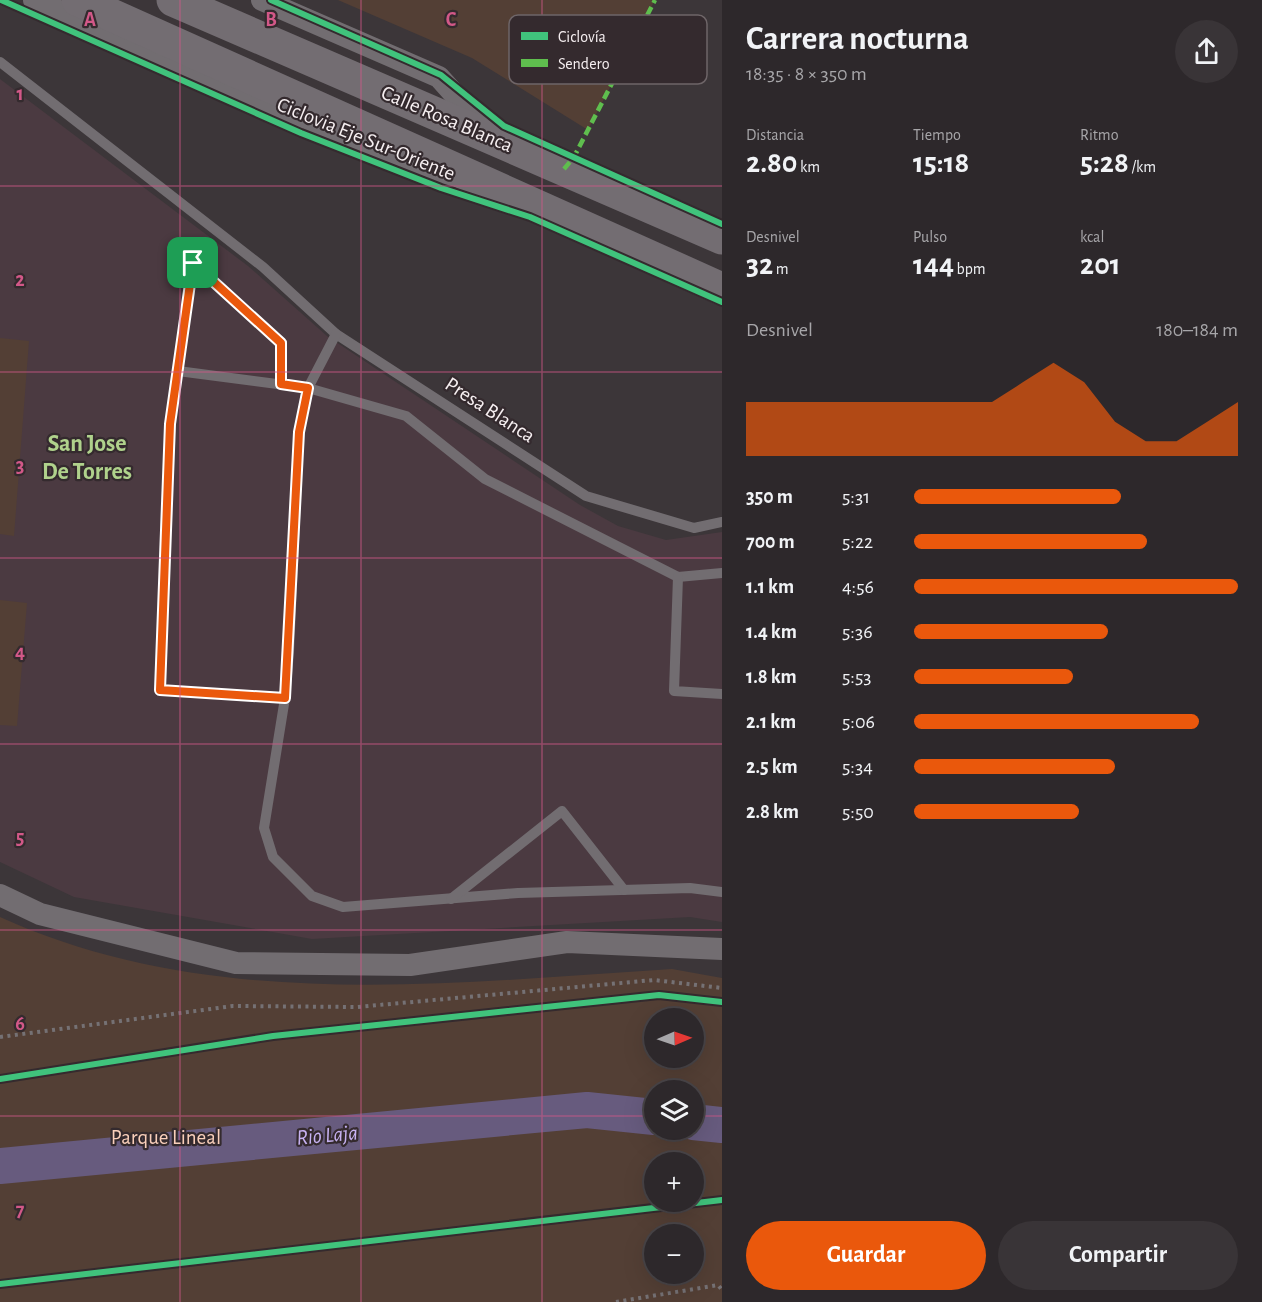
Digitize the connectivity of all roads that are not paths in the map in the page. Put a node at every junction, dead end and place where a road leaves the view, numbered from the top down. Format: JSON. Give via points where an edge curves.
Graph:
{"nodes":[{"id":1,"x":34,"y":0,"type":"edge"},
{"id":2,"x":78,"y":0,"type":"edge"},
{"id":3,"x":172,"y":0,"type":"edge"},
{"id":4,"x":262,"y":0,"type":"edge"},
{"id":5,"x":0,"y":62,"type":"edge"},
{"id":6,"x":495,"y":140,"type":"junction"},
{"id":7,"x":469,"y":175,"type":"junction"},
{"id":8,"x":722,"y":238,"type":"edge"},
{"id":9,"x":722,"y":289,"type":"edge"},
{"id":10,"x":336,"y":334,"type":"junction"},
{"id":11,"x":178,"y":371,"type":"junction"},
{"id":12,"x":281,"y":384,"type":"junction"},
{"id":13,"x":308,"y":388,"type":"junction"},
{"id":14,"x":722,"y":522,"type":"edge"},
{"id":15,"x":722,"y":573,"type":"edge"},
{"id":16,"x":678,"y":577,"type":"junction"},
{"id":17,"x":722,"y":694,"type":"edge"},
{"id":18,"x":285,"y":698,"type":"junction"},
{"id":19,"x":624,"y":890,"type":"junction"},
{"id":20,"x":722,"y":892,"type":"edge"},
{"id":21,"x":0,"y":895,"type":"edge"},
{"id":22,"x":451,"y":899,"type":"junction"},
{"id":23,"x":722,"y":949,"type":"edge"}],
"edges":[{"from":1,"to":7,"type":"street","via":[[423,174]]},
{"from":2,"to":7,"type":"main road","name":"Calle Rosa Blanca"},
{"from":3,"to":6,"type":"main road","name":"Calle Rosa Blanca"},
{"from":4,"to":6,"type":"street","via":[[439,77]]},
{"from":5,"to":10,"type":"lane","name":"Presa Blanca","via":[[264,267]]},
{"from":6,"to":8,"type":"main road","name":"Calle Rosa Blanca"},
{"from":7,"to":9,"type":"main road","name":"Calle Rosa Blanca"},
{"from":10,"to":13,"type":"lane"},
{"from":10,"to":14,"type":"lane","name":"Presa Blanca","via":[[586,496],[694,528]]},
{"from":11,"to":12,"type":"lane"},
{"from":11,"to":12,"type":"lane","via":[[193,263],[281,343]]},
{"from":11,"to":18,"type":"lane","via":[[170,424],[160,690]]},
{"from":12,"to":13,"type":"lane"},
{"from":13,"to":16,"type":"lane","via":[[406,416],[485,479]]},
{"from":13,"to":18,"type":"lane","via":[[299,432]]},
{"from":15,"to":16,"type":"lane"},
{"from":16,"to":17,"type":"lane","via":[[674,691]]},
{"from":18,"to":22,"type":"lane","via":[[264,828],[273,857],[312,896],[343,908]]},
{"from":19,"to":20,"type":"lane","via":[[690,888]]},
{"from":19,"to":22,"type":"lane"},
{"from":19,"to":22,"type":"lane","via":[[562,811]]},
{"from":21,"to":23,"type":"street","via":[[40,914],[236,963],[410,965],[567,942]]}]}
